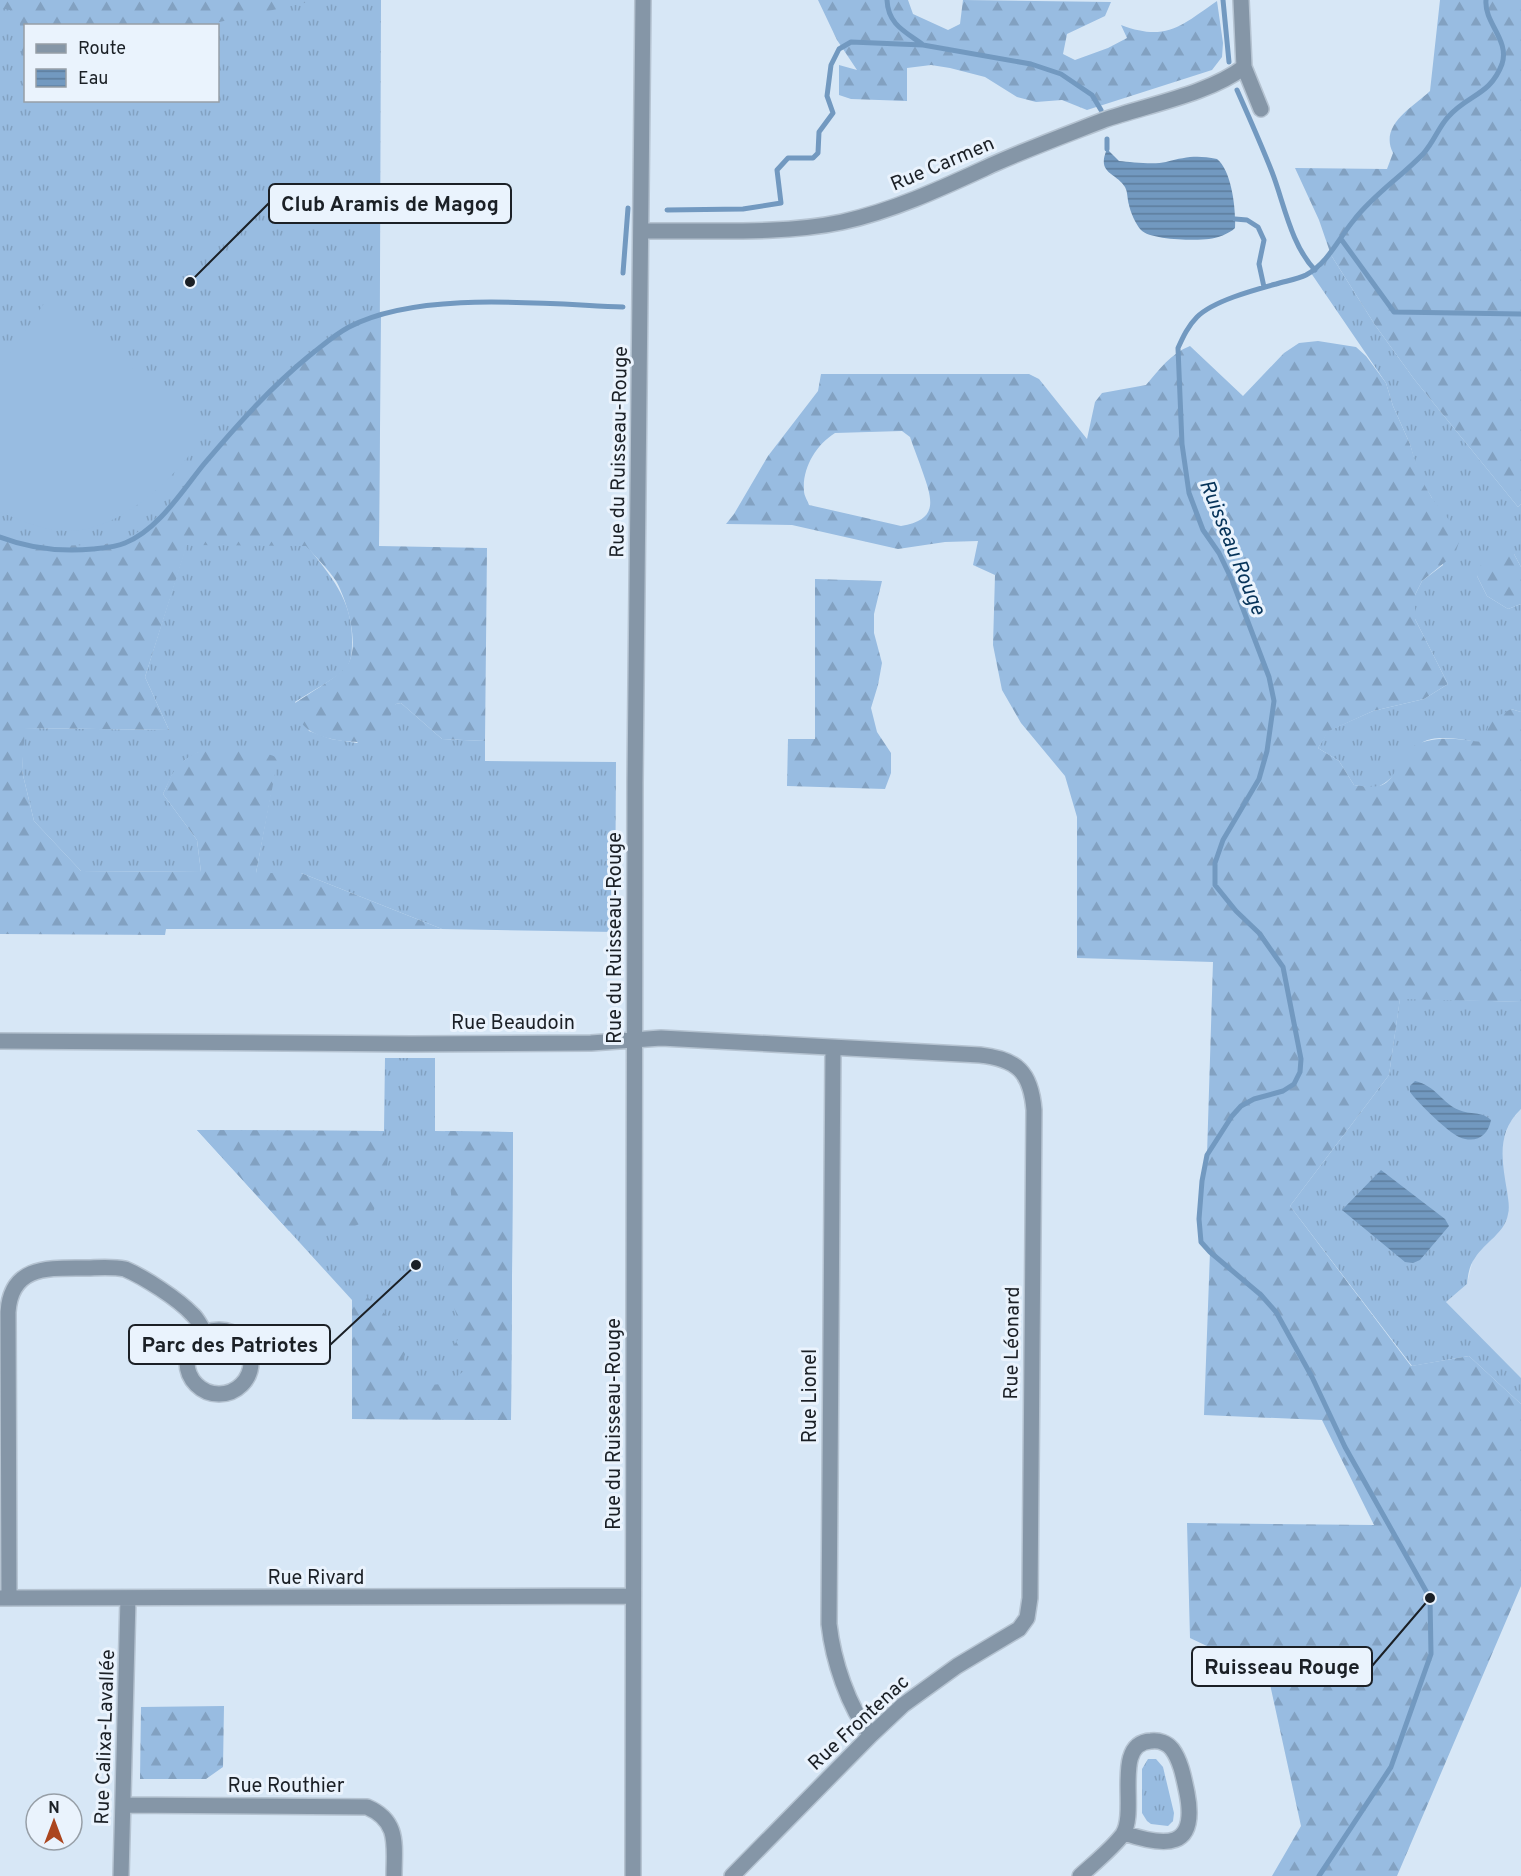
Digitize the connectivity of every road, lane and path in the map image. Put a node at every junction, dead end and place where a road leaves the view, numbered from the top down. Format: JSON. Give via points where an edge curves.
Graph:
{"nodes":[{"id":1,"x":643,"y":0,"type":"edge"},
{"id":2,"x":1241,"y":0,"type":"edge"},
{"id":3,"x":1244,"y":67,"type":"junction"},
{"id":4,"x":1261,"y":109,"type":"dead end"},
{"id":5,"x":642,"y":231,"type":"junction"},
{"id":6,"x":634,"y":1040,"type":"junction"},
{"id":7,"x":0,"y":1041,"type":"edge"},
{"id":8,"x":833,"y":1048,"type":"junction"},
{"id":9,"x":1022,"y":1071,"type":"joint"},
{"id":10,"x":205,"y":1334,"type":"junction"},
{"id":11,"x":633,"y":1596,"type":"junction"},
{"id":12,"x":5,"y":1598,"type":"edge"},
{"id":13,"x":128,"y":1598,"type":"junction"},
{"id":14,"x":1027,"y":1618,"type":"joint"},
{"id":15,"x":871,"y":1735,"type":"junction"},
{"id":16,"x":123,"y":1804,"type":"junction"},
{"id":17,"x":1124,"y":1833,"type":"junction"},
{"id":18,"x":120,"y":1876,"type":"edge"},
{"id":19,"x":394,"y":1876,"type":"edge"},
{"id":20,"x":633,"y":1876,"type":"edge"},
{"id":21,"x":732,"y":1876,"type":"edge"},
{"id":22,"x":1080,"y":1876,"type":"edge"}],
"edges":[{"from":1,"to":5,"type":"street","name":"Rue du Ruisseau-Rouge"},
{"from":2,"to":3,"type":"street"},
{"from":3,"to":4,"type":"street"},
{"from":3,"to":5,"type":"street","name":"Rue Carmen","via":[[1202,89],[1058,138],[934,192],[872,214],[807,227]]},
{"from":5,"to":6,"type":"street","name":"Rue du Ruisseau-Rouge"},
{"from":6,"to":7,"type":"street","name":"Rue Beaudoin","via":[[435,1044]]},
{"from":6,"to":8,"type":"street","name":"Rue Beaudoin","via":[[662,1038]]},
{"from":6,"to":11,"type":"street","name":"Rue du Ruisseau-Rouge"},
{"from":8,"to":9,"type":"street","name":"Rue Beaudoin","via":[[992,1056]]},
{"from":8,"to":15,"type":"street","name":"Rue Lionel","via":[[828,1611],[839,1671]]},
{"from":9,"to":14,"type":"street","name":"Rue Léonard","via":[[1031,1087],[1034,1110]]},
{"from":10,"to":10,"type":"street","via":[[190,1348],[188,1368],[198,1386],[207,1392],[228,1393],[245,1381],[250,1371],[249,1351],[236,1335],[226,1331]]},
{"from":10,"to":12,"type":"street","via":[[186,1308],[125,1269],[47,1268],[31,1272],[18,1282],[8,1312]]},
{"from":11,"to":13,"type":"street","name":"Rue Rivard"},
{"from":11,"to":20,"type":"street","name":"Rue du Ruisseau-Rouge"},
{"from":12,"to":13,"type":"street","name":"Rue Rivard"},
{"from":13,"to":16,"type":"street","name":"Rue Calixa-Lavallée"},
{"from":14,"to":15,"type":"street","name":"Rue Frontenac","via":[[1019,1629],[921,1692]]},
{"from":15,"to":21,"type":"street","name":"Rue Frontenac"},
{"from":16,"to":18,"type":"street","name":"Rue Calixa-Lavallée"},
{"from":16,"to":19,"type":"street","name":"Rue Routhier","via":[[367,1807],[391,1827]]},
{"from":17,"to":17,"type":"street","via":[[1129,1758],[1139,1745],[1161,1742],[1173,1750],[1180,1766],[1188,1800],[1188,1827],[1183,1835],[1166,1843]]},
{"from":17,"to":22,"type":"street"}]}
